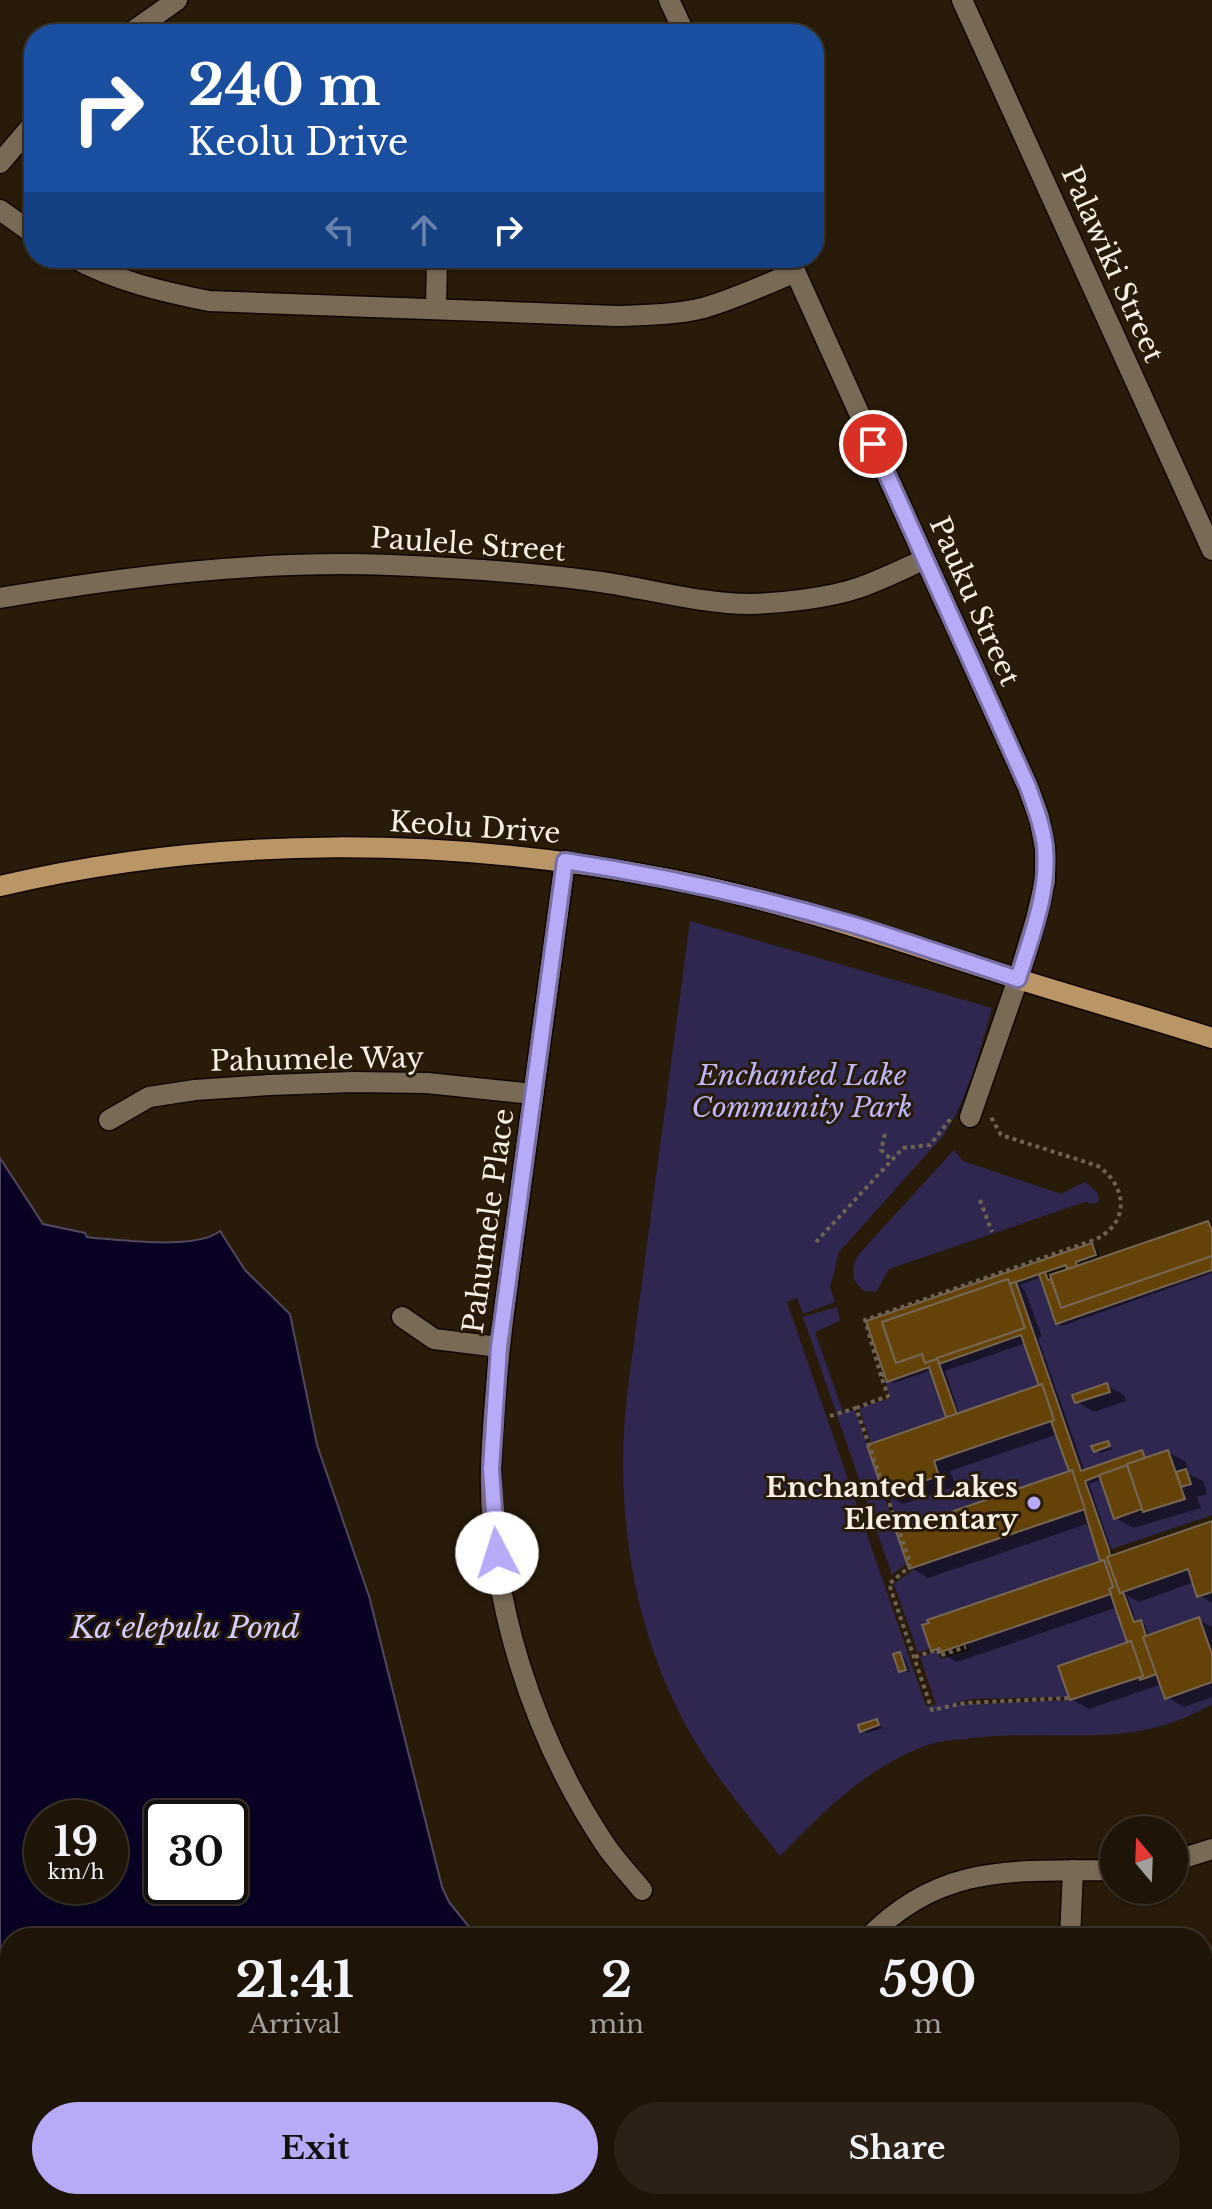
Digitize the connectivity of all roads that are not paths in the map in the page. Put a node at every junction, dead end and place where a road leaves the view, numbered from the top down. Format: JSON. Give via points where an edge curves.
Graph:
{"nodes":[{"id":1,"x":177,"y":0,"type":"edge"},
{"id":2,"x":669,"y":0,"type":"edge"},
{"id":3,"x":962,"y":0,"type":"edge"},
{"id":4,"x":143,"y":24,"type":"edge"},
{"id":5,"x":680,"y":24,"type":"edge"},
{"id":6,"x":24,"y":135,"type":"edge"},
{"id":7,"x":0,"y":163,"type":"edge"},
{"id":8,"x":0,"y":210,"type":"edge"},
{"id":9,"x":24,"y":227,"type":"edge"},
{"id":10,"x":95,"y":268,"type":"edge"},
{"id":11,"x":437,"y":268,"type":"edge"},
{"id":12,"x":787,"y":268,"type":"edge"},
{"id":13,"x":793,"y":268,"type":"edge"},
{"id":14,"x":436,"y":309,"type":"junction"},
{"id":15,"x":1212,"y":550,"type":"edge"},
{"id":16,"x":925,"y":559,"type":"junction"},
{"id":17,"x":0,"y":598,"type":"edge"},
{"id":18,"x":565,"y":861,"type":"junction"},
{"id":19,"x":0,"y":886,"type":"edge"},
{"id":20,"x":1018,"y":979,"type":"junction"},
{"id":21,"x":1212,"y":1038,"type":"edge"},
{"id":22,"x":533,"y":1094,"type":"junction"},
{"id":23,"x":962,"y":1115,"type":"road end"},
{"id":24,"x":109,"y":1120,"type":"dead end"},
{"id":25,"x":402,"y":1317,"type":"dead end"},
{"id":26,"x":499,"y":1347,"type":"junction"},
{"id":27,"x":1212,"y":1849,"type":"edge"},
{"id":28,"x":1188,"y":1857,"type":"edge"},
{"id":29,"x":1073,"y":1870,"type":"junction"},
{"id":30,"x":1100,"y":1870,"type":"edge"},
{"id":31,"x":642,"y":1890,"type":"dead end"},
{"id":32,"x":879,"y":1928,"type":"edge"},
{"id":33,"x":1070,"y":1928,"type":"edge"}],
"edges":[{"from":1,"to":4,"type":"street"},
{"from":2,"to":5,"type":"street"},
{"from":3,"to":15,"type":"street","name":"Palawiki Street"},
{"from":6,"to":7,"type":"street"},
{"from":8,"to":9,"type":"street"},
{"from":10,"to":14,"type":"street","via":[[158,291],[209,301]]},
{"from":11,"to":14,"type":"street"},
{"from":12,"to":14,"type":"street","via":[[737,297],[670,313]]},
{"from":13,"to":16,"type":"street","name":"Pauku Street"},
{"from":16,"to":17,"type":"street","name":"Paulele Street","via":[[840,593],[749,604],[570,578],[386,565],[201,570]]},
{"from":16,"to":20,"type":"street","name":"Pauku Street","via":[[1039,817],[1045,881]]},
{"from":18,"to":19,"type":"main road","name":"Keolu Drive","via":[[389,848],[262,850],[135,862]]},
{"from":18,"to":20,"type":"main road","name":"Keolu Drive","via":[[774,904]]},
{"from":18,"to":22,"type":"street","name":"Pahumele Place"},
{"from":20,"to":21,"type":"main road","name":"Keolu Drive"},
{"from":20,"to":23,"type":"street","name":"Pauku Street"},
{"from":22,"to":24,"type":"street","name":"Pahumele Way","via":[[427,1083],[269,1085],[149,1097]]},
{"from":22,"to":26,"type":"street","name":"Pahumele Place"},
{"from":25,"to":26,"type":"street","via":[[434,1339]]},
{"from":26,"to":31,"type":"street","name":"Pahumele Place","via":[[491,1469],[507,1615],[554,1753],[606,1845]]},
{"from":27,"to":28,"type":"street"},
{"from":29,"to":30,"type":"street"},
{"from":29,"to":32,"type":"street","via":[[1012,1870],[962,1880],[915,1901]]},
{"from":29,"to":33,"type":"street"}]}
